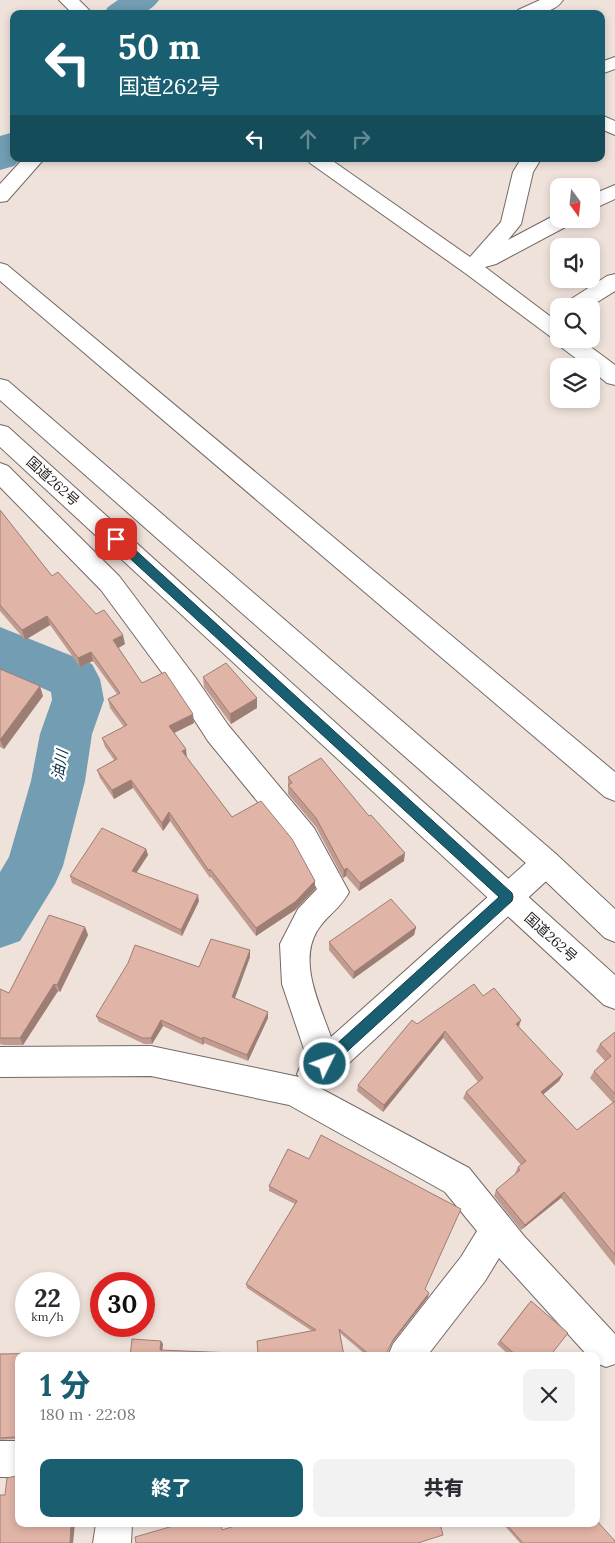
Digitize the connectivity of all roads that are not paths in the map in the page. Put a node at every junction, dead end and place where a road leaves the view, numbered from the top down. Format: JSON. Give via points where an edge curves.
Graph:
{"nodes":[{"id":1,"x":68,"y":0,"type":"edge"},
{"id":2,"x":554,"y":0,"type":"edge"},
{"id":3,"x":79,"y":10,"type":"edge"},
{"id":4,"x":533,"y":10,"type":"edge"},
{"id":5,"x":31,"y":162,"type":"edge"},
{"id":6,"x":322,"y":162,"type":"edge"},
{"id":7,"x":529,"y":162,"type":"edge"},
{"id":8,"x":615,"y":191,"type":"edge"},
{"id":9,"x":0,"y":196,"type":"edge"},
{"id":10,"x":600,"y":199,"type":"edge"},
{"id":11,"x":550,"y":226,"type":"edge"},
{"id":12,"x":472,"y":268,"type":"junction"},
{"id":13,"x":0,"y":270,"type":"edge"},
{"id":14,"x":615,"y":281,"type":"edge"},
{"id":15,"x":588,"y":298,"type":"edge"},
{"id":16,"x":550,"y":322,"type":"edge"},
{"id":17,"x":577,"y":348,"type":"edge"},
{"id":18,"x":615,"y":377,"type":"edge"},
{"id":19,"x":0,"y":387,"type":"edge"},
{"id":20,"x":0,"y":433,"type":"edge"},
{"id":21,"x":0,"y":472,"type":"edge"},
{"id":22,"x":615,"y":789,"type":"edge"},
{"id":23,"x":546,"y":863,"type":"junction"},
{"id":24,"x":507,"y":897,"type":"junction"},
{"id":25,"x":615,"y":928,"type":"edge"},
{"id":26,"x":615,"y":995,"type":"edge"},
{"id":27,"x":0,"y":1062,"type":"edge"},
{"id":28,"x":325,"y":1064,"type":"junction"},
{"id":29,"x":294,"y":1092,"type":"junction"},
{"id":30,"x":497,"y":1230,"type":"junction"},
{"id":31,"x":606,"y":1350,"type":"dead end"},
{"id":32,"x":408,"y":1352,"type":"edge"},
{"id":33,"x":0,"y":1459,"type":"edge"},
{"id":34,"x":15,"y":1459,"type":"edge"},
{"id":35,"x":114,"y":1527,"type":"edge"},
{"id":36,"x":112,"y":1543,"type":"edge"}],
"edges":[{"from":1,"to":3,"type":"main road"},
{"from":2,"to":4,"type":"main road"},
{"from":5,"to":9,"type":"main road"},
{"from":6,"to":12,"type":"main road"},
{"from":7,"to":12,"type":"main road","via":[[523,172],[511,224]]},
{"from":8,"to":10,"type":"main road"},
{"from":11,"to":12,"type":"main road"},
{"from":12,"to":16,"type":"main road"},
{"from":13,"to":22,"type":"main road"},
{"from":14,"to":15,"type":"main road"},
{"from":17,"to":18,"type":"main road"},
{"from":19,"to":23,"type":"main road"},
{"from":20,"to":24,"type":"main road","name":"国道262号"},
{"from":21,"to":28,"type":"main road","via":[[110,583],[218,733],[313,852],[334,892],[308,919],[295,944],[297,984]]},
{"from":23,"to":24,"type":"main road"},
{"from":23,"to":25,"type":"main road"},
{"from":24,"to":26,"type":"main road","name":"国道262号"},
{"from":24,"to":28,"type":"main road"},
{"from":27,"to":29,"type":"main road","via":[[151,1061]]},
{"from":28,"to":29,"type":"main road"},
{"from":29,"to":30,"type":"main road","via":[[457,1180]]},
{"from":30,"to":31,"type":"main road"},
{"from":30,"to":32,"type":"main road","via":[[473,1269]]},
{"from":33,"to":34,"type":"main road"},
{"from":35,"to":36,"type":"main road"}]}
